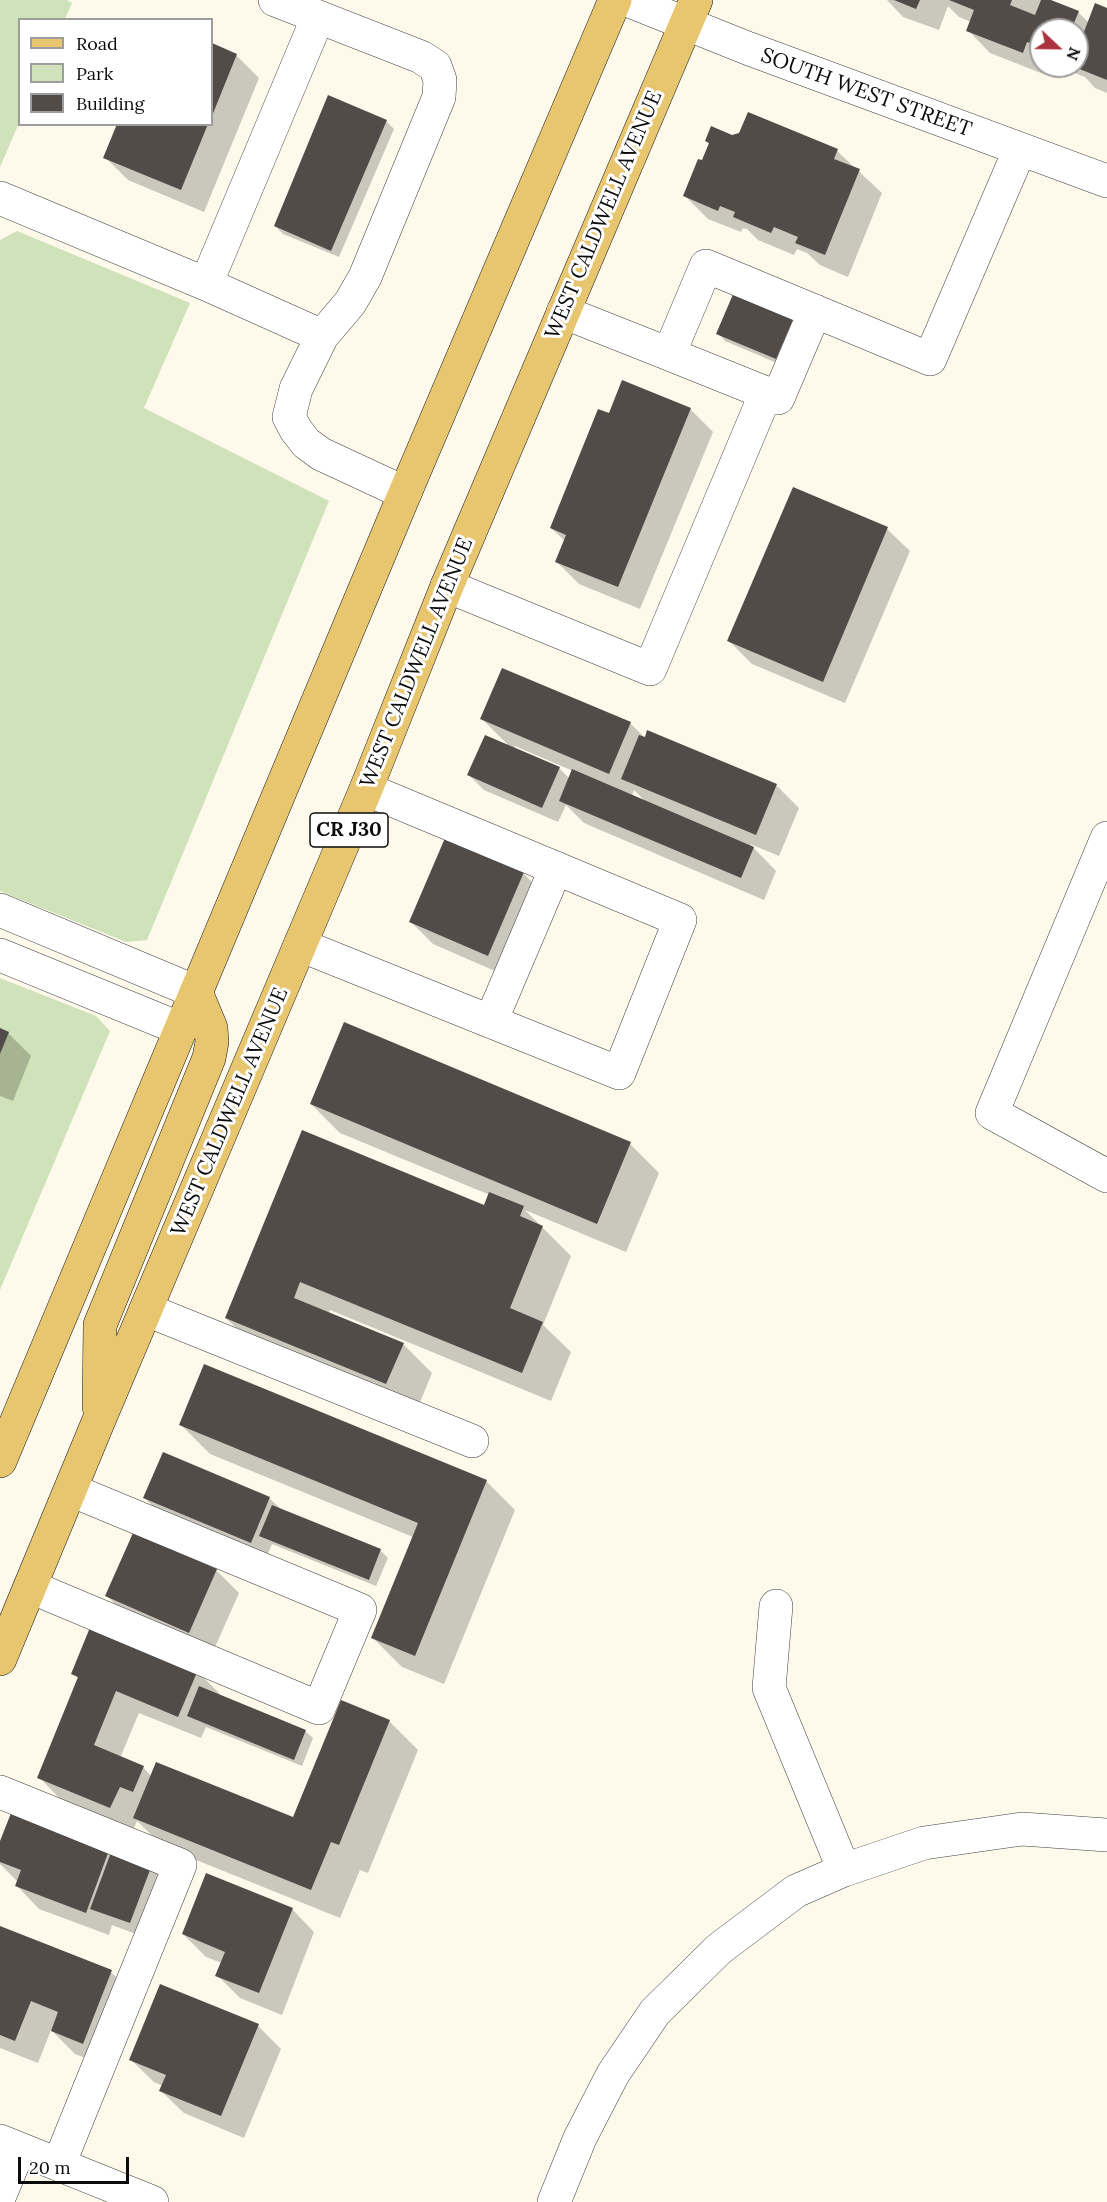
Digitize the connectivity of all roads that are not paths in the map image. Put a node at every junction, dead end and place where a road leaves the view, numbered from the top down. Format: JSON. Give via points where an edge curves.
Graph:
{"nodes":[{"id":1,"x":275,"y":0,"type":"edge"},
{"id":2,"x":615,"y":0,"type":"edge"},
{"id":3,"x":627,"y":0,"type":"edge"},
{"id":4,"x":691,"y":12,"type":"edge"},
{"id":5,"x":318,"y":18,"type":"junction"},
{"id":6,"x":1020,"y":150,"type":"junction"},
{"id":7,"x":1107,"y":181,"type":"edge"},
{"id":8,"x":0,"y":198,"type":"edge"},
{"id":9,"x":206,"y":284,"type":"junction"},
{"id":10,"x":815,"y":311,"type":"junction"},
{"id":11,"x":563,"y":312,"type":"junction"},
{"id":12,"x":322,"y":336,"type":"junction"},
{"id":13,"x":669,"y":354,"type":"junction"},
{"id":14,"x":766,"y":393,"type":"junction"},
{"id":15,"x":405,"y":493,"type":"junction"},
{"id":16,"x":447,"y":586,"type":"junction"},
{"id":17,"x":366,"y":789,"type":"junction"},
{"id":18,"x":1107,"y":838,"type":"edge"},
{"id":19,"x":556,"y":868,"type":"junction"},
{"id":20,"x":0,"y":910,"type":"edge"},
{"id":21,"x":300,"y":945,"type":"junction"},
{"id":22,"x":0,"y":955,"type":"edge"},
{"id":23,"x":196,"y":992,"type":"junction"},
{"id":24,"x":491,"y":1021,"type":"junction"},
{"id":25,"x":181,"y":1029,"type":"junction"},
{"id":26,"x":1107,"y":1176,"type":"edge"},
{"id":27,"x":147,"y":1310,"type":"junction"},
{"id":28,"x":99,"y":1420,"type":"junction"},
{"id":29,"x":472,"y":1441,"type":"dead end"},
{"id":30,"x":0,"y":1461,"type":"edge"},
{"id":31,"x":71,"y":1490,"type":"junction"},
{"id":32,"x":31,"y":1587,"type":"junction"},
{"id":33,"x":776,"y":1606,"type":"dead end"},
{"id":34,"x":0,"y":1659,"type":"edge"},
{"id":35,"x":0,"y":1792,"type":"edge"},
{"id":36,"x":1107,"y":1835,"type":"edge"},
{"id":37,"x":844,"y":1869,"type":"junction"},
{"id":38,"x":9,"y":2145,"type":"edge"},
{"id":39,"x":59,"y":2164,"type":"junction"},
{"id":40,"x":0,"y":2194,"type":"edge"},
{"id":41,"x":152,"y":2202,"type":"edge"},
{"id":42,"x":554,"y":2202,"type":"edge"}],
"edges":[{"from":1,"to":5,"type":"street"},
{"from":2,"to":15,"type":"main road"},
{"from":3,"to":4,"type":"street","name":"SOUTH WEST STREET"},
{"from":4,"to":6,"type":"street","name":"SOUTH WEST STREET"},
{"from":4,"to":11,"type":"main road","name":"WEST CALDWELL AVENUE","number":"CR J30"},
{"from":5,"to":9,"type":"street"},
{"from":5,"to":12,"type":"street","via":[[421,57],[435,66],[440,80],[439,97],[365,277],[350,303]]},
{"from":6,"to":7,"type":"street","name":"SOUTH WEST STREET"},
{"from":6,"to":10,"type":"street","via":[[930,359]]},
{"from":8,"to":9,"type":"street"},
{"from":9,"to":12,"type":"street"},
{"from":10,"to":13,"type":"street","via":[[706,266]]},
{"from":10,"to":14,"type":"street","via":[[778,398]]},
{"from":11,"to":13,"type":"street"},
{"from":11,"to":16,"type":"main road","name":"WEST CALDWELL AVENUE","number":"CR J30"},
{"from":12,"to":15,"type":"street","via":[[296,389],[289,417],[292,423],[306,443],[321,454]]},
{"from":13,"to":14,"type":"street"},
{"from":14,"to":16,"type":"street","via":[[650,669]]},
{"from":15,"to":23,"type":"main road"},
{"from":16,"to":17,"type":"main road","name":"WEST CALDWELL AVENUE","number":"CR J30"},
{"from":17,"to":19,"type":"street"},
{"from":17,"to":21,"type":"main road","name":"WEST CALDWELL AVENUE","number":"CR J30"},
{"from":18,"to":26,"type":"street","via":[[992,1113]]},
{"from":19,"to":24,"type":"street"},
{"from":19,"to":24,"type":"street","via":[[680,920],[619,1073]]},
{"from":20,"to":23,"type":"street"},
{"from":21,"to":24,"type":"street"},
{"from":21,"to":27,"type":"main road","name":"WEST CALDWELL AVENUE","number":"CR J30"},
{"from":22,"to":25,"type":"street"},
{"from":23,"to":25,"type":"main road"},
{"from":23,"to":28,"type":"main road","via":[[211,1028],[209,1058],[99,1325]]},
{"from":25,"to":30,"type":"main road"},
{"from":27,"to":28,"type":"main road","name":"WEST CALDWELL AVENUE","number":"CR J30"},
{"from":27,"to":29,"type":"street"},
{"from":28,"to":31,"type":"main road","name":"WEST CALDWELL AVENUE","number":"CR J30"},
{"from":31,"to":32,"type":"main road","name":"WEST CALDWELL AVENUE","number":"CR J30"},
{"from":31,"to":32,"type":"street","via":[[360,1610],[319,1708]]},
{"from":32,"to":34,"type":"main road","name":"WEST CALDWELL AVENUE","number":"CR J30"},
{"from":33,"to":37,"type":"street","via":[[769,1688]]},
{"from":35,"to":39,"type":"street","via":[[180,1865]]},
{"from":36,"to":37,"type":"street","via":[[1022,1829],[924,1843]]},
{"from":37,"to":42,"type":"street","via":[[796,1891],[718,1949],[655,2012],[613,2074],[580,2138]]},
{"from":38,"to":39,"type":"street"},
{"from":38,"to":40,"type":"street"},
{"from":39,"to":41,"type":"street"}]}
